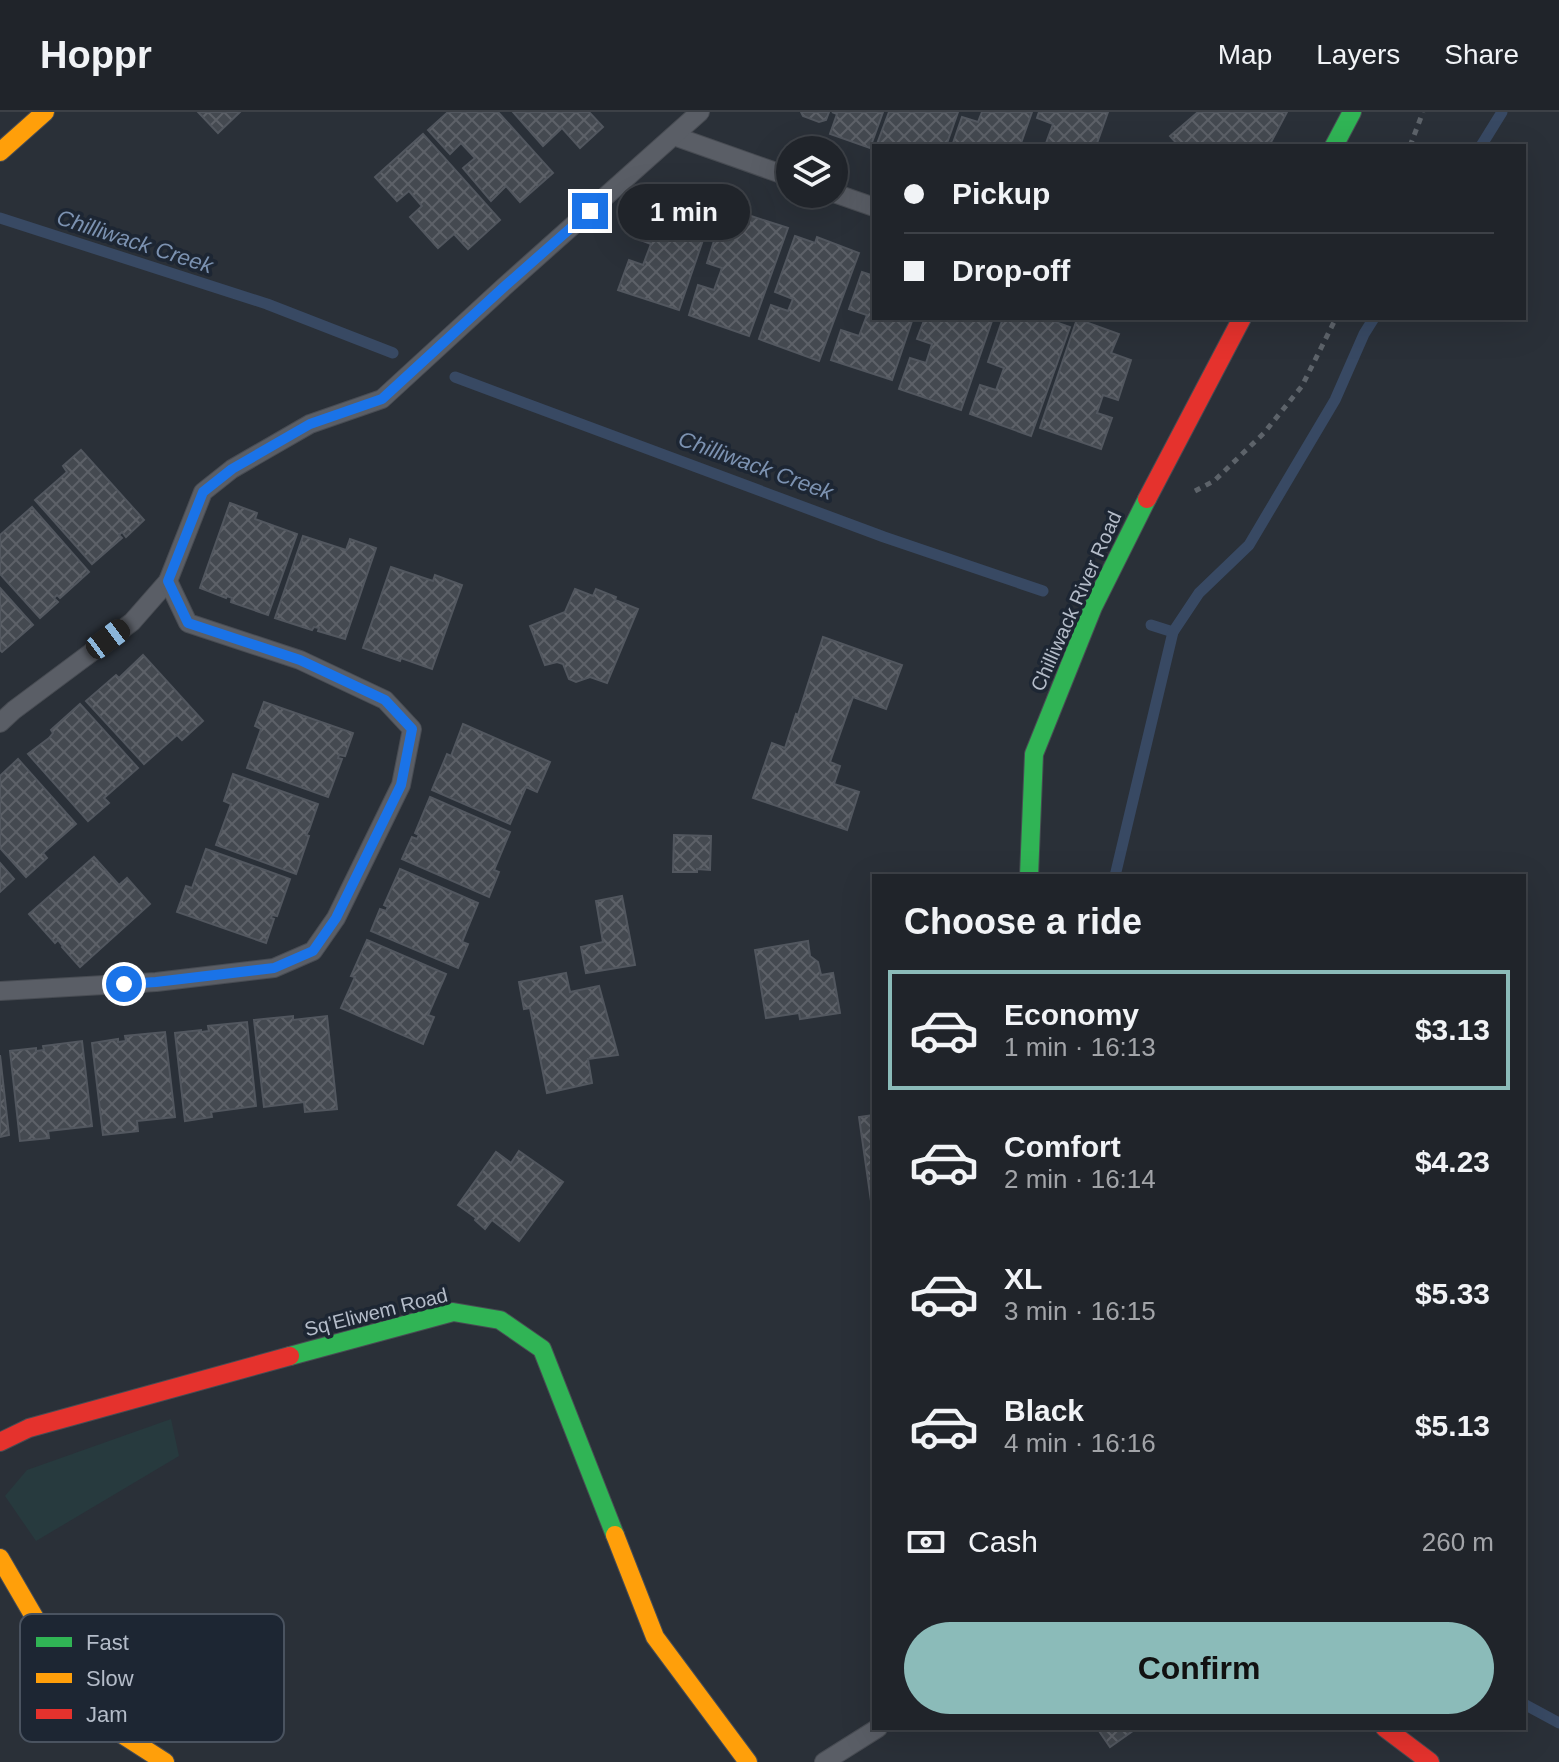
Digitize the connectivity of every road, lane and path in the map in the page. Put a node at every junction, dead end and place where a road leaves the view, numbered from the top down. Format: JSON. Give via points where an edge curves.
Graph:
{"nodes":[{"id":1,"x":45,"y":112,"type":"edge"},
{"id":2,"x":700,"y":112,"type":"edge"},
{"id":3,"x":1352,"y":112,"type":"edge"},
{"id":4,"x":1423,"y":112,"type":"edge"},
{"id":5,"x":674,"y":136,"type":"junction"},
{"id":6,"x":1335,"y":144,"type":"edge"},
{"id":7,"x":1411,"y":144,"type":"edge"},
{"id":8,"x":0,"y":152,"type":"edge"},
{"id":9,"x":776,"y":172,"type":"edge"},
{"id":10,"x":848,"y":198,"type":"edge"},
{"id":11,"x":872,"y":206,"type":"edge"},
{"id":12,"x":1241,"y":320,"type":"edge"},
{"id":13,"x":1335,"y":320,"type":"edge"},
{"id":14,"x":1161,"y":472,"type":"junction"},
{"id":15,"x":168,"y":581,"type":"junction"},
{"id":16,"x":0,"y":723,"type":"edge"},
{"id":17,"x":1029,"y":874,"type":"edge"},
{"id":18,"x":0,"y":991,"type":"edge"},
{"id":19,"x":0,"y":1442,"type":"edge"},
{"id":20,"x":0,"y":1558,"type":"edge"},
{"id":21,"x":33,"y":1614,"type":"edge"},
{"id":22,"x":875,"y":1730,"type":"edge"},
{"id":23,"x":1388,"y":1730,"type":"edge"},
{"id":24,"x":134,"y":1742,"type":"edge"},
{"id":25,"x":165,"y":1762,"type":"edge"},
{"id":26,"x":748,"y":1762,"type":"edge"},
{"id":27,"x":824,"y":1762,"type":"edge"},
{"id":28,"x":1430,"y":1762,"type":"edge"}],
"edges":[{"from":1,"to":8,"type":"street"},
{"from":2,"to":5,"type":"lane"},
{"from":3,"to":6,"type":"street"},
{"from":4,"to":7,"type":"path"},
{"from":5,"to":9,"type":"lane"},
{"from":5,"to":15,"type":"lane","via":[[382,399],[310,424],[203,492]]},
{"from":10,"to":11,"type":"lane"},
{"from":12,"to":14,"type":"street","name":"Chilliwack River Road"},
{"from":13,"to":14,"type":"path","via":[[1302,386],[1264,433],[1214,481],[1195,491]]},
{"from":14,"to":17,"type":"street","name":"Chilliwack River Road","via":[[1093,607],[1034,754]]},
{"from":15,"to":16,"type":"lane","via":[[132,622]]},
{"from":15,"to":18,"type":"lane","via":[[188,623],[300,660],[385,700],[412,729],[401,785],[336,918],[313,951],[274,968],[156,982]]},
{"from":19,"to":26,"type":"street","name":"Sq’Eliwem Road","via":[[29,1428],[453,1312],[500,1320],[542,1349],[655,1637]]},
{"from":20,"to":21,"type":"street"},
{"from":22,"to":27,"type":"lane"},
{"from":23,"to":28,"type":"street"},
{"from":24,"to":25,"type":"street"}]}
